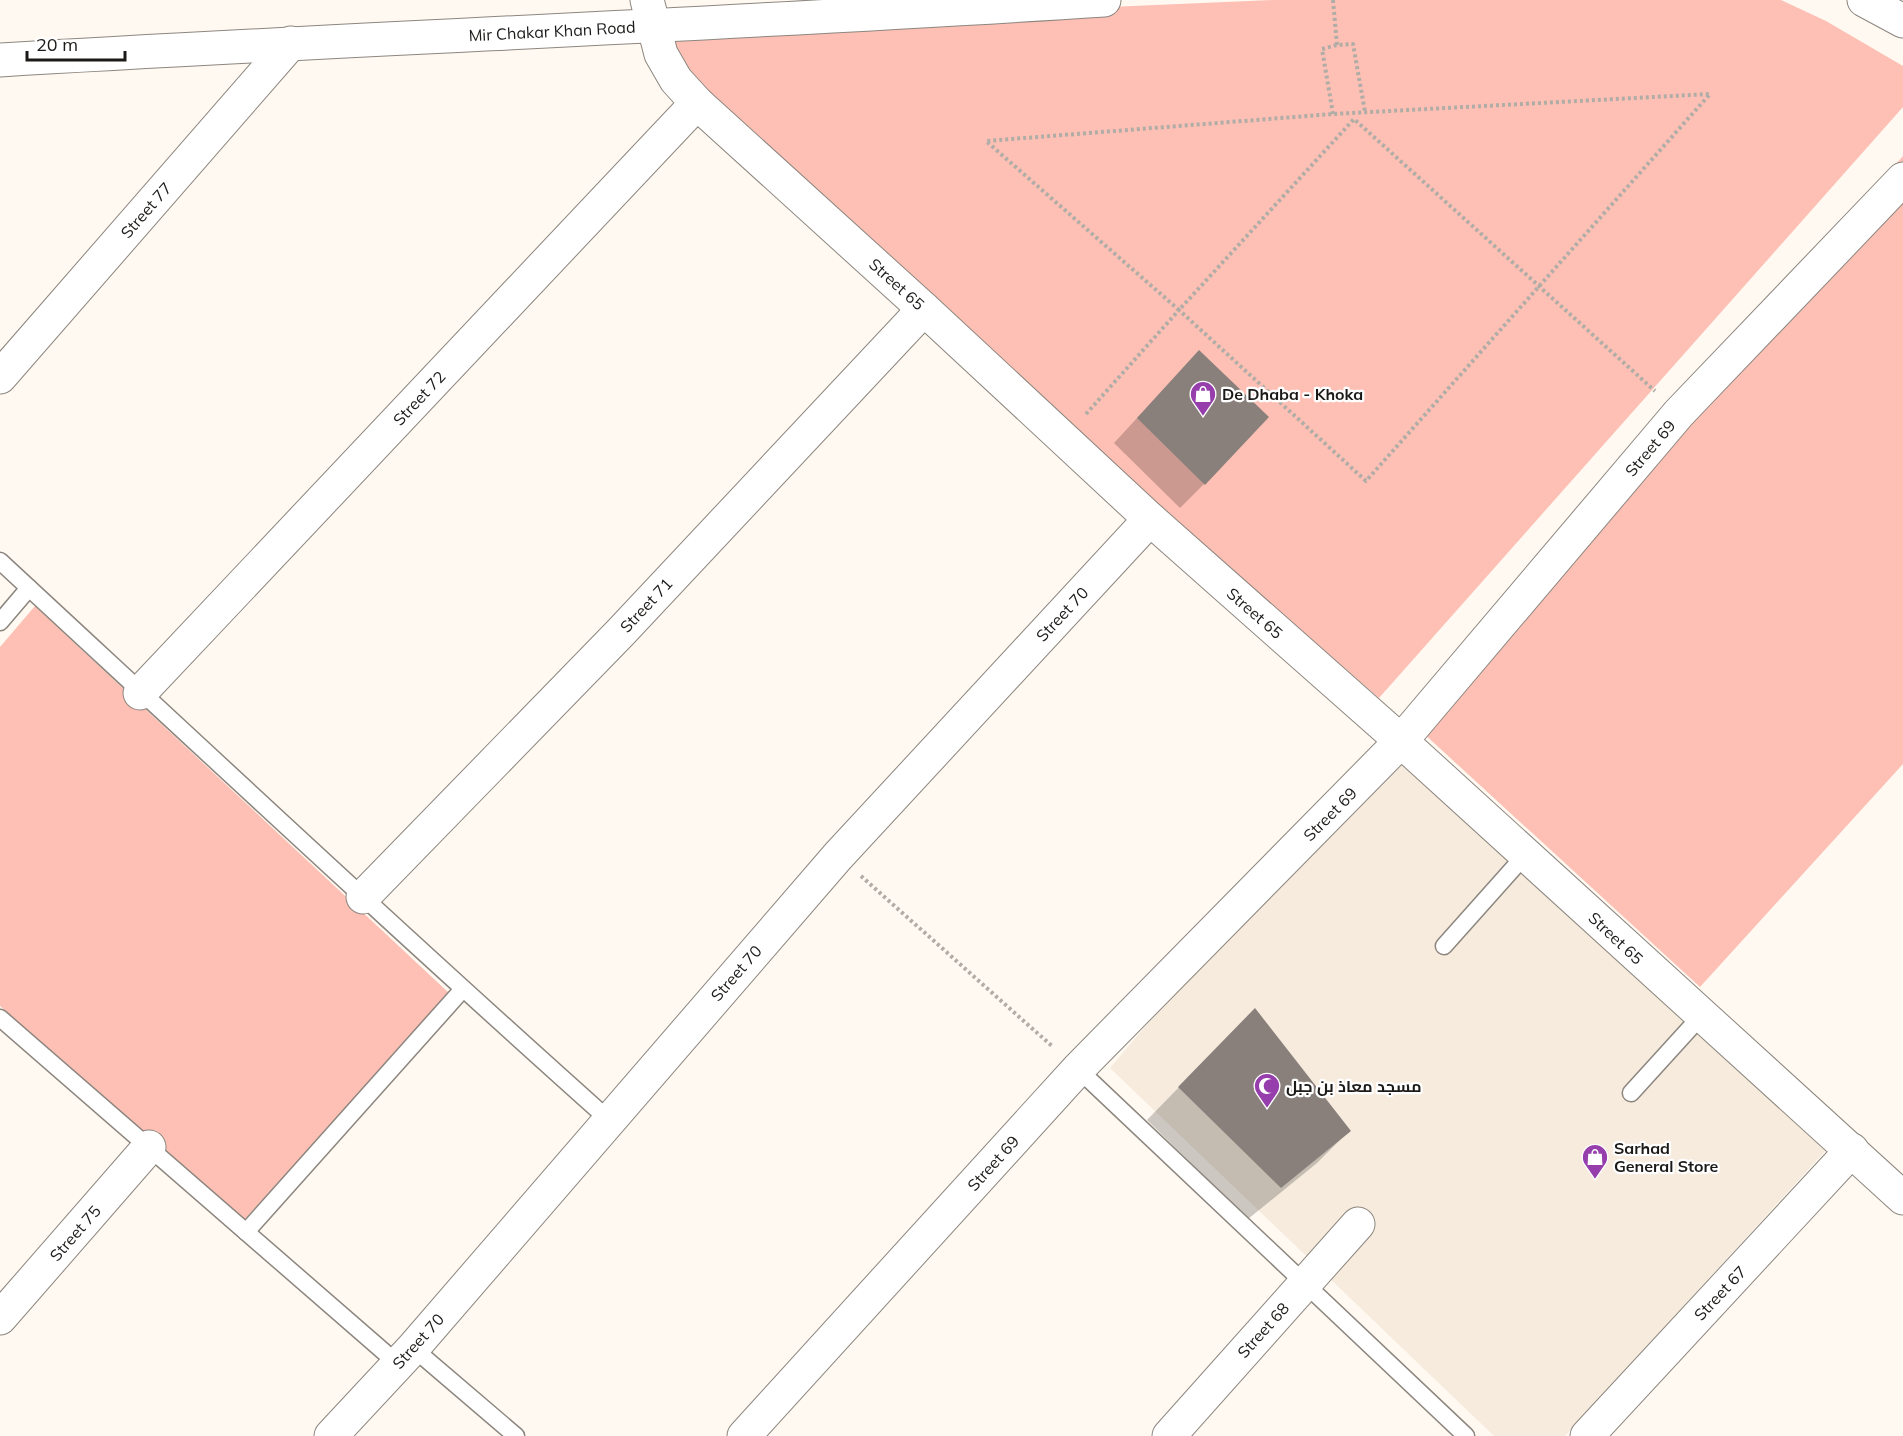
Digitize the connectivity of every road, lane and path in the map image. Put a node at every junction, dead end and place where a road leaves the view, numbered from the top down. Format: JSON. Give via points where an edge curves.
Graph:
{"nodes":[{"id":1,"x":1104,"y":0,"type":"edge"},
{"id":2,"x":1333,"y":0,"type":"edge"},
{"id":3,"x":1864,"y":0,"type":"edge"},
{"id":4,"x":650,"y":13,"type":"edge"},
{"id":5,"x":1903,"y":21,"type":"edge"},
{"id":6,"x":291,"y":43,"type":"junction"},
{"id":7,"x":1337,"y":45,"type":"junction"},
{"id":8,"x":0,"y":60,"type":"edge"},
{"id":9,"x":697,"y":103,"type":"junction"},
{"id":10,"x":1365,"y":112,"type":"junction"},
{"id":11,"x":1333,"y":114,"type":"junction"},
{"id":12,"x":1903,"y":179,"type":"edge"},
{"id":13,"x":1539,"y":286,"type":"junction"},
{"id":14,"x":924,"y":309,"type":"junction"},
{"id":15,"x":1179,"y":310,"type":"junction"},
{"id":16,"x":0,"y":377,"type":"edge"},
{"id":17,"x":1679,"y":413,"type":"junction"},
{"id":18,"x":1064,"y":440,"type":"junction"},
{"id":19,"x":1150,"y":519,"type":"junction"},
{"id":20,"x":0,"y":561,"type":"edge"},
{"id":21,"x":29,"y":588,"type":"junction"},
{"id":22,"x":0,"y":622,"type":"edge"},
{"id":23,"x":140,"y":693,"type":"junction"},
{"id":24,"x":1401,"y":741,"type":"junction"},
{"id":25,"x":1526,"y":854,"type":"junction"},
{"id":26,"x":838,"y":856,"type":"junction"},
{"id":27,"x":363,"y":897,"type":"junction"},
{"id":28,"x":1444,"y":946,"type":"dead end"},
{"id":29,"x":463,"y":989,"type":"junction"},
{"id":30,"x":1701,"y":1016,"type":"junction"},
{"id":31,"x":0,"y":1018,"type":"edge"},
{"id":32,"x":1078,"y":1069,"type":"junction"},
{"id":33,"x":1631,"y":1093,"type":"dead end"},
{"id":34,"x":609,"y":1120,"type":"junction"},
{"id":35,"x":149,"y":1147,"type":"junction"},
{"id":36,"x":1852,"y":1150,"type":"junction"},
{"id":37,"x":1903,"y":1198,"type":"edge"},
{"id":38,"x":1358,"y":1224,"type":"dead end"},
{"id":39,"x":246,"y":1232,"type":"junction"},
{"id":40,"x":1304,"y":1285,"type":"junction"},
{"id":41,"x":0,"y":1318,"type":"edge"},
{"id":42,"x":406,"y":1356,"type":"junction"},
{"id":43,"x":331,"y":1436,"type":"edge"},
{"id":44,"x":516,"y":1436,"type":"edge"},
{"id":45,"x":744,"y":1436,"type":"edge"},
{"id":46,"x":1169,"y":1436,"type":"edge"},
{"id":47,"x":1466,"y":1436,"type":"edge"},
{"id":48,"x":1587,"y":1436,"type":"edge"}],
"edges":[{"from":1,"to":4,"type":"street","name":"Mir Chakar Khan Road"},
{"from":2,"to":7,"type":"path"},
{"from":3,"to":5,"type":"street"},
{"from":4,"to":6,"type":"street","name":"Mir Chakar Khan Road"},
{"from":4,"to":9,"type":"street","name":"Street 65","via":[[668,68]]},
{"from":6,"to":8,"type":"street","name":"Mir Chakar Khan Road"},
{"from":6,"to":16,"type":"street","name":"Street 77"},
{"from":7,"to":10,"type":"path","via":[[1353,44]]},
{"from":7,"to":11,"type":"path","via":[[1322,49]]},
{"from":9,"to":14,"type":"street","name":"Street 65"},
{"from":9,"to":23,"type":"street","name":"Street 72"},
{"from":10,"to":11,"type":"path"},
{"from":10,"to":13,"type":"path","via":[[1710,94]]},
{"from":11,"to":15,"type":"path","via":[[986,141]]},
{"from":12,"to":17,"type":"street","name":"Street 69"},
{"from":13,"to":15,"type":"path","via":[[1354,119]]},
{"from":13,"to":15,"type":"path","via":[[1366,481]]},
{"from":13,"to":17,"type":"path"},
{"from":14,"to":18,"type":"street","name":"Street 65"},
{"from":14,"to":27,"type":"street","name":"Street 71","via":[[621,632]]},
{"from":15,"to":18,"type":"path"},
{"from":17,"to":24,"type":"street","name":"Street 69"},
{"from":18,"to":19,"type":"street","name":"Street 65"},
{"from":19,"to":24,"type":"street","name":"Street 65"},
{"from":19,"to":26,"type":"street","name":"Street 70"},
{"from":20,"to":21,"type":"lane"},
{"from":21,"to":22,"type":"lane"},
{"from":21,"to":23,"type":"lane"},
{"from":23,"to":27,"type":"lane"},
{"from":24,"to":25,"type":"street","name":"Street 65"},
{"from":24,"to":32,"type":"street","name":"Street 69"},
{"from":25,"to":28,"type":"lane"},
{"from":25,"to":30,"type":"street","name":"Street 65"},
{"from":26,"to":32,"type":"path"},
{"from":26,"to":34,"type":"street","name":"Street 70"},
{"from":27,"to":29,"type":"lane"},
{"from":29,"to":34,"type":"lane"},
{"from":29,"to":39,"type":"lane"},
{"from":30,"to":33,"type":"lane"},
{"from":30,"to":36,"type":"street","name":"Street 65"},
{"from":31,"to":35,"type":"lane"},
{"from":32,"to":40,"type":"lane"},
{"from":32,"to":45,"type":"street","name":"Street 69"},
{"from":34,"to":42,"type":"street","name":"Street 70"},
{"from":35,"to":39,"type":"lane"},
{"from":35,"to":41,"type":"street","name":"Street 75"},
{"from":36,"to":37,"type":"street","name":"Street 65"},
{"from":36,"to":48,"type":"street","name":"Street 67"},
{"from":38,"to":40,"type":"street","name":"Street 68"},
{"from":39,"to":42,"type":"lane"},
{"from":40,"to":46,"type":"street","name":"Street 68"},
{"from":40,"to":47,"type":"lane"},
{"from":42,"to":43,"type":"street","name":"Street 70"},
{"from":42,"to":44,"type":"lane"}]}
